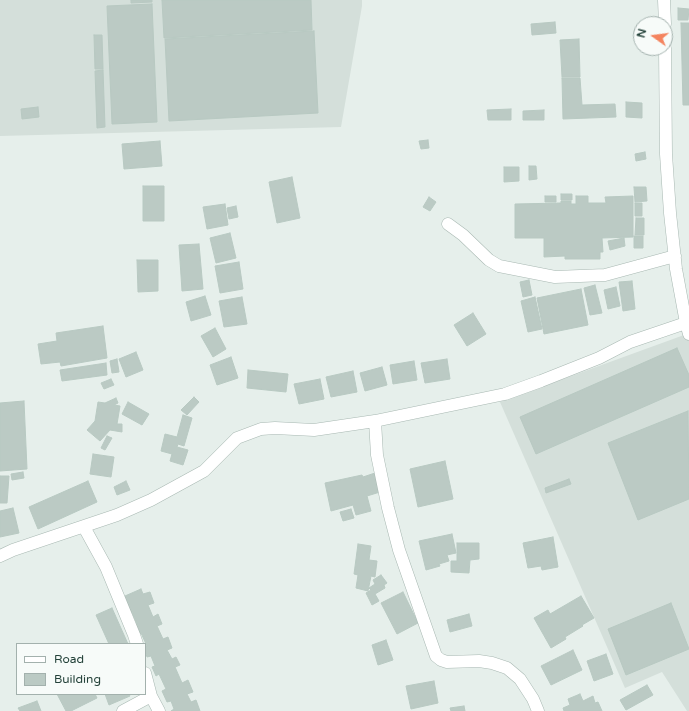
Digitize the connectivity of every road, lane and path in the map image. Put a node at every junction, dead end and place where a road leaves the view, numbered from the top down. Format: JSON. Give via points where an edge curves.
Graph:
{"nodes":[{"id":1,"x":664,"y":0,"type":"edge"},
{"id":2,"x":665,"y":16,"type":"edge"},
{"id":3,"x":665,"y":56,"type":"edge"},
{"id":4,"x":448,"y":224,"type":"dead end"},
{"id":5,"x":675,"y":256,"type":"junction"},
{"id":6,"x":688,"y":326,"type":"edge"},
{"id":7,"x":375,"y":421,"type":"junction"},
{"id":8,"x":84,"y":527,"type":"junction"},
{"id":9,"x":0,"y":556,"type":"edge"},
{"id":10,"x":137,"y":643,"type":"edge"},
{"id":11,"x":146,"y":677,"type":"edge"},
{"id":12,"x":151,"y":696,"type":"junction"},
{"id":13,"x":123,"y":711,"type":"edge"},
{"id":14,"x":159,"y":711,"type":"edge"},
{"id":15,"x":538,"y":711,"type":"edge"}],
"edges":[{"from":1,"to":2,"type":"street"},
{"from":3,"to":5,"type":"street","via":[[666,154]]},
{"from":4,"to":5,"type":"street","via":[[499,266],[555,277],[605,275]]},
{"from":5,"to":6,"type":"street"},
{"from":6,"to":7,"type":"street","via":[[630,342],[599,358],[505,394]]},
{"from":7,"to":8,"type":"street","via":[[314,430],[275,428],[237,438],[204,471],[182,484],[151,500]]},
{"from":7,"to":15,"type":"street","via":[[377,455],[388,508],[399,550],[436,656],[441,660],[479,661],[507,668],[520,679]]},
{"from":8,"to":9,"type":"street"},
{"from":8,"to":10,"type":"street","via":[[106,567]]},
{"from":11,"to":12,"type":"street"},
{"from":12,"to":13,"type":"street"},
{"from":12,"to":14,"type":"street"}]}
